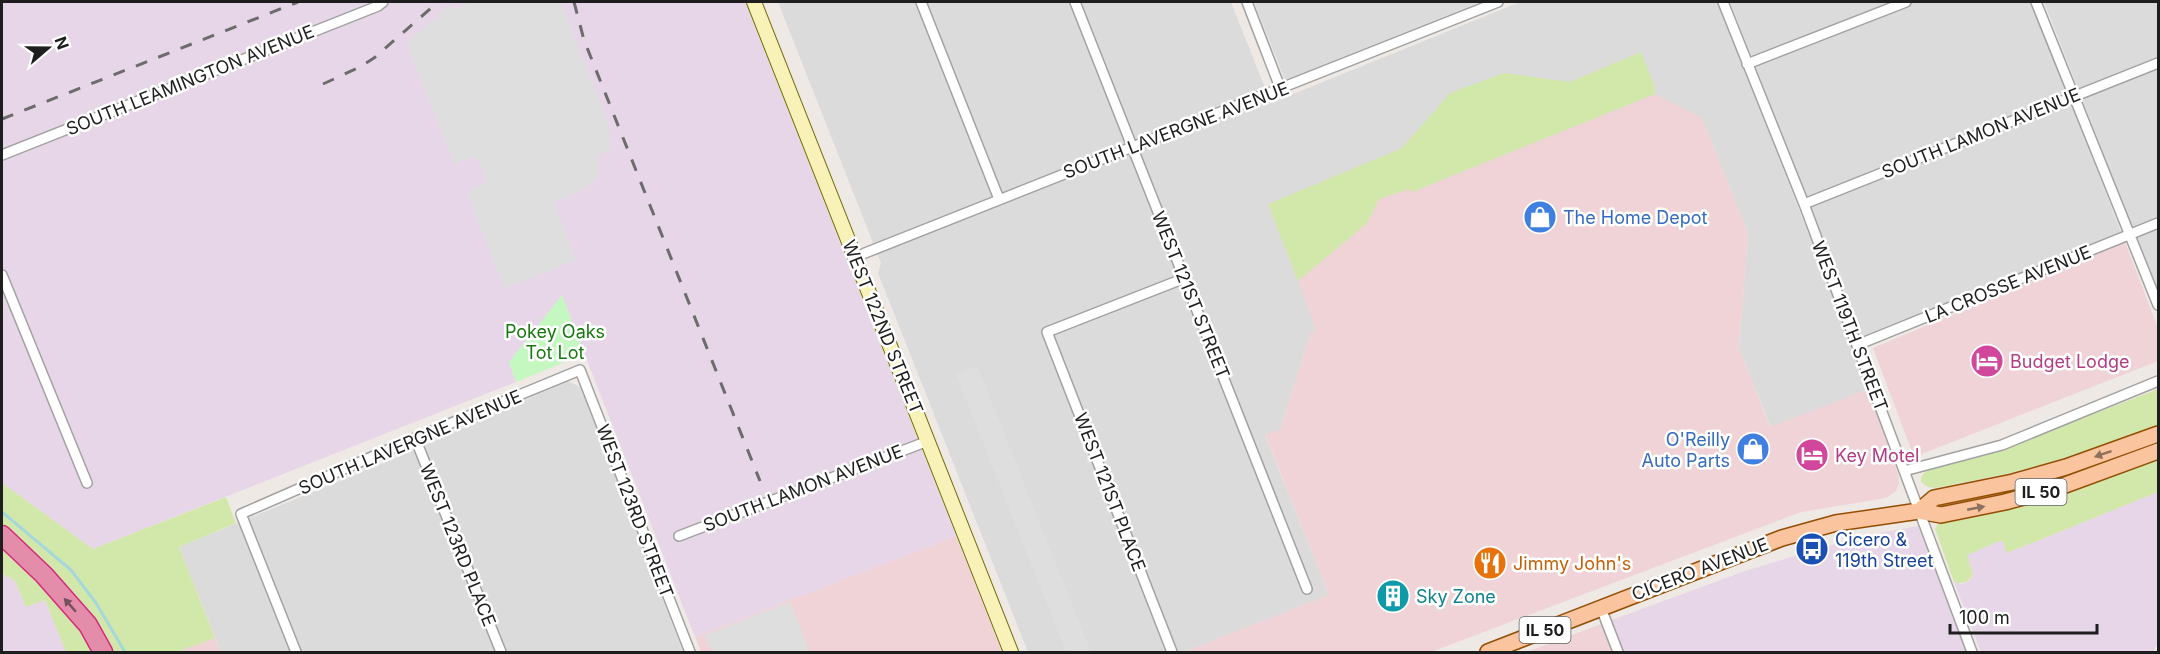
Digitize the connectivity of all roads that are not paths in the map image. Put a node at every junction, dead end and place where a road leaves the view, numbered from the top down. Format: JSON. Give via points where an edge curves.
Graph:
{"nodes":[{"id":1,"x":754,"y":2,"type":"edge"},
{"id":2,"x":921,"y":2,"type":"edge"},
{"id":3,"x":1075,"y":2,"type":"edge"},
{"id":4,"x":1247,"y":2,"type":"edge"},
{"id":5,"x":1498,"y":2,"type":"edge"},
{"id":6,"x":1723,"y":2,"type":"edge"},
{"id":7,"x":1906,"y":2,"type":"edge"},
{"id":8,"x":2036,"y":2,"type":"edge"},
{"id":9,"x":380,"y":4,"type":"edge"},
{"id":10,"x":2158,"y":63,"type":"edge"},
{"id":11,"x":1747,"y":64,"type":"junction"},
{"id":12,"x":1281,"y":90,"type":"junction"},
{"id":13,"x":2074,"y":96,"type":"junction"},
{"id":14,"x":1132,"y":146,"type":"junction"},
{"id":15,"x":2,"y":155,"type":"edge"},
{"id":16,"x":999,"y":199,"type":"junction"},
{"id":17,"x":1804,"y":204,"type":"junction"},
{"id":18,"x":2158,"y":223,"type":"edge"},
{"id":19,"x":2130,"y":235,"type":"junction"},
{"id":20,"x":855,"y":257,"type":"junction"},
{"id":21,"x":2,"y":275,"type":"edge"},
{"id":22,"x":1185,"y":278,"type":"junction"},
{"id":23,"x":2158,"y":305,"type":"edge"},
{"id":24,"x":1857,"y":345,"type":"junction"},
{"id":25,"x":580,"y":370,"type":"joint"},
{"id":26,"x":2158,"y":381,"type":"edge"},
{"id":27,"x":2158,"y":434,"type":"edge"},
{"id":28,"x":415,"y":438,"type":"junction"},
{"id":29,"x":928,"y":441,"type":"junction"},
{"id":30,"x":2158,"y":451,"type":"edge"},
{"id":31,"x":1904,"y":471,"type":"junction"},
{"id":32,"x":87,"y":483,"type":"dead end"},
{"id":33,"x":1919,"y":511,"type":"junction"},
{"id":34,"x":2,"y":535,"type":"edge"},
{"id":35,"x":679,"y":536,"type":"dead end"},
{"id":36,"x":1307,"y":589,"type":"dead end"},
{"id":37,"x":1601,"y":608,"type":"junction"},
{"id":38,"x":689,"y":650,"type":"edge"},
{"id":39,"x":103,"y":652,"type":"edge"},
{"id":40,"x":296,"y":652,"type":"edge"},
{"id":41,"x":501,"y":652,"type":"edge"},
{"id":42,"x":678,"y":652,"type":"edge"},
{"id":43,"x":1011,"y":652,"type":"edge"},
{"id":44,"x":1172,"y":652,"type":"edge"},
{"id":45,"x":1488,"y":652,"type":"edge"},
{"id":46,"x":1618,"y":652,"type":"edge"},
{"id":47,"x":1972,"y":652,"type":"edge"}],
"edges":[{"from":1,"to":20,"type":"street","name":"WEST 122ND STREET"},
{"from":2,"to":16,"type":"street"},
{"from":3,"to":14,"type":"street","name":"WEST 121ST STREET"},
{"from":4,"to":12,"type":"street"},
{"from":5,"to":12,"type":"street","name":"SOUTH LAVERGNE AVENUE"},
{"from":6,"to":11,"type":"street","name":"WEST 119TH STREET"},
{"from":7,"to":11,"type":"street"},
{"from":8,"to":13,"type":"street"},
{"from":9,"to":15,"type":"street","name":"SOUTH LEAMINGTON AVENUE"},
{"from":10,"to":13,"type":"street","name":"SOUTH LAMON AVENUE"},
{"from":11,"to":17,"type":"street","name":"WEST 119TH STREET"},
{"from":12,"to":14,"type":"street","name":"SOUTH LAVERGNE AVENUE"},
{"from":13,"to":17,"type":"street","name":"SOUTH LAMON AVENUE"},
{"from":13,"to":19,"type":"street"},
{"from":14,"to":16,"type":"street","name":"SOUTH LAVERGNE AVENUE"},
{"from":14,"to":22,"type":"street","name":"WEST 121ST STREET"},
{"from":16,"to":20,"type":"street","name":"SOUTH LAVERGNE AVENUE"},
{"from":17,"to":24,"type":"street","name":"WEST 119TH STREET"},
{"from":18,"to":19,"type":"street","name":"LA CROSSE AVENUE"},
{"from":19,"to":23,"type":"street"},
{"from":19,"to":24,"type":"street","name":"LA CROSSE AVENUE"},
{"from":20,"to":29,"type":"street","name":"WEST 122ND STREET"},
{"from":21,"to":32,"type":"street"},
{"from":22,"to":36,"type":"street","name":"WEST 121ST STREET"},
{"from":22,"to":44,"type":"street","name":"WEST 121ST PLACE","via":[[1047,332]]},
{"from":24,"to":31,"type":"street","name":"WEST 119TH STREET"},
{"from":25,"to":28,"type":"street","name":"SOUTH LAVERGNE AVENUE"},
{"from":25,"to":38,"type":"street","name":"WEST 123RD STREET"},
{"from":26,"to":31,"type":"street","via":[[2002,444]]},
{"from":27,"to":33,"type":"main road","name":"CICERO AVENUE","number":"IL 50","one_way":true,"via":[[2066,467],[1934,498]]},
{"from":28,"to":40,"type":"street","name":"SOUTH LAVERGNE AVENUE","via":[[241,514]]},
{"from":28,"to":41,"type":"street","name":"WEST 123RD PLACE"},
{"from":29,"to":35,"type":"street","name":"SOUTH LAMON AVENUE"},
{"from":29,"to":43,"type":"street","name":"WEST 122ND STREET"},
{"from":33,"to":30,"type":"main road","name":"CICERO AVENUE","number":"IL 50","one_way":true,"via":[[1941,515],[2005,502],[2057,488]]},
{"from":31,"to":33,"type":"street","name":"WEST 119TH STREET"},
{"from":33,"to":37,"type":"main road","name":"CICERO AVENUE","number":"IL 50","via":[[1834,524],[1782,537]]},
{"from":33,"to":47,"type":"street","name":"WEST 119TH STREET"},
{"from":39,"to":34,"type":"highway","one_way":true,"via":[[88,625]]},
{"from":37,"to":45,"type":"main road","name":"CICERO AVENUE","number":"IL 50"},
{"from":37,"to":46,"type":"street"},
{"from":38,"to":42,"type":"street"}]}
